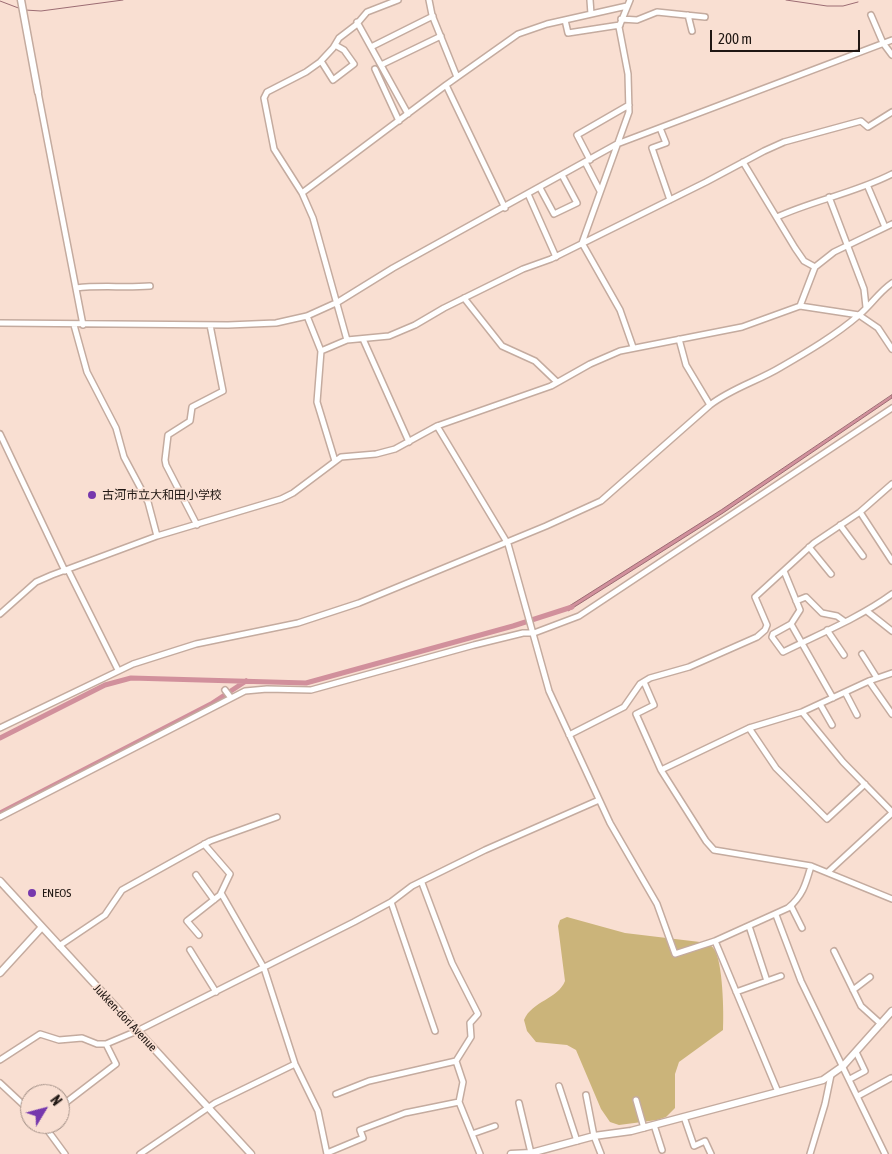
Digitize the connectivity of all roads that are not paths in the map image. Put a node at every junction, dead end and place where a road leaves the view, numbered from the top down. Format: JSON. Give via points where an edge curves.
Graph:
{"nodes":[{"id":1,"x":398,"y":0,"type":"edge"},
{"id":2,"x":430,"y":0,"type":"edge"},
{"id":3,"x":590,"y":0,"type":"edge"},
{"id":4,"x":630,"y":0,"type":"edge"},
{"id":5,"x":21,"y":2,"type":"edge"},
{"id":6,"x":627,"y":6,"type":"junction"},
{"id":7,"x":592,"y":14,"type":"junction"},
{"id":8,"x":688,"y":15,"type":"junction"},
{"id":9,"x":871,"y":15,"type":"dead end"},
{"id":10,"x":433,"y":16,"type":"junction"},
{"id":11,"x":705,"y":17,"type":"dead end"},
{"id":12,"x":564,"y":20,"type":"junction"},
{"id":13,"x":357,"y":22,"type":"junction"},
{"id":14,"x":620,"y":22,"type":"junction"},
{"id":15,"x":692,"y":31,"type":"dead end"},
{"id":16,"x":441,"y":36,"type":"junction"},
{"id":17,"x":892,"y":40,"type":"edge"},
{"id":18,"x":883,"y":43,"type":"junction"},
{"id":19,"x":335,"y":44,"type":"junction"},
{"id":20,"x":371,"y":46,"type":"junction"},
{"id":21,"x":892,"y":55,"type":"edge"},
{"id":22,"x":321,"y":61,"type":"junction"},
{"id":23,"x":381,"y":65,"type":"junction"},
{"id":24,"x":375,"y":69,"type":"dead end"},
{"id":25,"x":457,"y":77,"type":"junction"},
{"id":26,"x":446,"y":85,"type":"junction"},
{"id":27,"x":38,"y":92,"type":"joint"},
{"id":28,"x":629,"y":105,"type":"junction"},
{"id":29,"x":892,"y":112,"type":"edge"},
{"id":30,"x":408,"y":114,"type":"junction"},
{"id":31,"x":399,"y":121,"type":"junction"},
{"id":32,"x":660,"y":128,"type":"junction"},
{"id":33,"x":617,"y":144,"type":"junction"},
{"id":34,"x":587,"y":161,"type":"junction"},
{"id":35,"x":743,"y":162,"type":"junction"},
{"id":36,"x":892,"y":174,"type":"edge"},
{"id":37,"x":562,"y":175,"type":"junction"},
{"id":38,"x":868,"y":187,"type":"junction"},
{"id":39,"x":540,"y":188,"type":"junction"},
{"id":40,"x":600,"y":191,"type":"junction"},
{"id":41,"x":302,"y":193,"type":"junction"},
{"id":42,"x":528,"y":194,"type":"junction"},
{"id":43,"x":829,"y":197,"type":"junction"},
{"id":44,"x":670,"y":200,"type":"junction"},
{"id":45,"x":505,"y":208,"type":"junction"},
{"id":46,"x":777,"y":218,"type":"junction"},
{"id":47,"x":892,"y":224,"type":"edge"},
{"id":48,"x":885,"y":227,"type":"junction"},
{"id":49,"x":582,"y":243,"type":"junction"},
{"id":50,"x":849,"y":247,"type":"junction"},
{"id":51,"x":556,"y":257,"type":"junction"},
{"id":52,"x":815,"y":267,"type":"junction"},
{"id":53,"x":892,"y":283,"type":"edge"},
{"id":54,"x":150,"y":286,"type":"dead end"},
{"id":55,"x":76,"y":288,"type":"junction"},
{"id":56,"x":464,"y":298,"type":"junction"},
{"id":57,"x":338,"y":302,"type":"junction"},
{"id":58,"x":800,"y":306,"type":"junction"},
{"id":59,"x":866,"y":307,"type":"junction"},
{"id":60,"x":859,"y":315,"type":"junction"},
{"id":61,"x":307,"y":316,"type":"junction"},
{"id":62,"x":0,"y":323,"type":"edge"},
{"id":63,"x":74,"y":325,"type":"junction"},
{"id":64,"x":83,"y":325,"type":"junction"},
{"id":65,"x":210,"y":325,"type":"junction"},
{"id":66,"x":363,"y":339,"type":"junction"},
{"id":67,"x":679,"y":339,"type":"junction"},
{"id":68,"x":347,"y":340,"type":"junction"},
{"id":69,"x":633,"y":348,"type":"junction"},
{"id":70,"x":892,"y":349,"type":"edge"},
{"id":71,"x":321,"y":351,"type":"junction"},
{"id":72,"x":557,"y":382,"type":"junction"},
{"id":73,"x":710,"y":405,"type":"junction"},
{"id":74,"x":892,"y":408,"type":"edge"},
{"id":75,"x":437,"y":426,"type":"junction"},
{"id":76,"x":0,"y":434,"type":"edge"},
{"id":77,"x":409,"y":442,"type":"junction"},
{"id":78,"x":2,"y":444,"type":"edge"},
{"id":79,"x":335,"y":461,"type":"junction"},
{"id":80,"x":892,"y":484,"type":"edge"},
{"id":81,"x":860,"y":512,"type":"junction"},
{"id":82,"x":198,"y":525,"type":"junction"},
{"id":83,"x":840,"y":525,"type":"junction"},
{"id":84,"x":157,"y":536,"type":"junction"},
{"id":85,"x":508,"y":544,"type":"junction"},
{"id":86,"x":809,"y":548,"type":"junction"},
{"id":87,"x":863,"y":556,"type":"dead end"},
{"id":88,"x":892,"y":561,"type":"edge"},
{"id":89,"x":67,"y":571,"type":"junction"},
{"id":90,"x":784,"y":571,"type":"junction"},
{"id":91,"x":831,"y":574,"type":"dead end"},
{"id":92,"x":892,"y":594,"type":"edge"},
{"id":93,"x":796,"y":601,"type":"junction"},
{"id":94,"x":868,"y":612,"type":"junction"},
{"id":95,"x":0,"y":614,"type":"edge"},
{"id":96,"x":844,"y":622,"type":"junction"},
{"id":97,"x":791,"y":624,"type":"junction"},
{"id":98,"x":827,"y":630,"type":"junction"},
{"id":99,"x":892,"y":631,"type":"edge"},
{"id":100,"x":534,"y":633,"type":"junction"},
{"id":101,"x":803,"y":642,"type":"junction"},
{"id":102,"x":862,"y":654,"type":"dead end"},
{"id":103,"x":844,"y":655,"type":"dead end"},
{"id":104,"x":118,"y":670,"type":"junction"},
{"id":105,"x":892,"y":673,"type":"edge"},
{"id":106,"x":877,"y":678,"type":"junction"},
{"id":107,"x":869,"y":681,"type":"junction"},
{"id":108,"x":644,"y":682,"type":"junction"},
{"id":109,"x":225,"y":690,"type":"dead end"},
{"id":110,"x":845,"y":692,"type":"junction"},
{"id":111,"x":231,"y":698,"type":"junction"},
{"id":112,"x":833,"y":698,"type":"junction"},
{"id":113,"x":820,"y":704,"type":"junction"},
{"id":114,"x":802,"y":712,"type":"junction"},
{"id":115,"x":892,"y":714,"type":"edge"},
{"id":116,"x":857,"y":715,"type":"dead end"},
{"id":117,"x":832,"y":725,"type":"dead end"},
{"id":118,"x":0,"y":728,"type":"edge"},
{"id":119,"x":749,"y":728,"type":"junction"},
{"id":120,"x":569,"y":735,"type":"junction"},
{"id":121,"x":661,"y":770,"type":"junction"},
{"id":122,"x":865,"y":784,"type":"junction"},
{"id":123,"x":599,"y":800,"type":"junction"},
{"id":124,"x":892,"y":813,"type":"edge"},
{"id":125,"x":0,"y":817,"type":"edge"},
{"id":126,"x":277,"y":817,"type":"dead end"},
{"id":127,"x":204,"y":844,"type":"junction"},
{"id":128,"x":811,"y":866,"type":"junction"},
{"id":129,"x":828,"y":872,"type":"junction"},
{"id":130,"x":196,"y":875,"type":"dead end"},
{"id":131,"x":0,"y":881,"type":"edge"},
{"id":132,"x":422,"y":883,"type":"junction"},
{"id":133,"x":221,"y":893,"type":"junction"},
{"id":134,"x":892,"y":899,"type":"edge"},
{"id":135,"x":214,"y":900,"type":"junction"},
{"id":136,"x":391,"y":902,"type":"junction"},
{"id":137,"x":791,"y":906,"type":"junction"},
{"id":138,"x":776,"y":915,"type":"junction"},
{"id":139,"x":749,"y":926,"type":"junction"},
{"id":140,"x":42,"y":927,"type":"junction"},
{"id":141,"x":802,"y":928,"type":"dead end"},
{"id":142,"x":199,"y":935,"type":"dead end"},
{"id":143,"x":715,"y":941,"type":"junction"},
{"id":144,"x":59,"y":946,"type":"junction"},
{"id":145,"x":190,"y":950,"type":"dead end"},
{"id":146,"x":834,"y":951,"type":"dead end"},
{"id":147,"x":264,"y":968,"type":"junction"},
{"id":148,"x":0,"y":973,"type":"edge"},
{"id":149,"x":781,"y":976,"type":"dead end"},
{"id":150,"x":870,"y":977,"type":"dead end"},
{"id":151,"x":767,"y":981,"type":"junction"},
{"id":152,"x":853,"y":990,"type":"junction"},
{"id":153,"x":216,"y":992,"type":"junction"},
{"id":154,"x":736,"y":992,"type":"junction"},
{"id":155,"x":892,"y":1011,"type":"edge"},
{"id":156,"x":881,"y":1024,"type":"junction"},
{"id":157,"x":137,"y":1031,"type":"junction"},
{"id":158,"x":435,"y":1031,"type":"dead end"},
{"id":159,"x":106,"y":1044,"type":"junction"},
{"id":160,"x":856,"y":1052,"type":"junction"},
{"id":161,"x":0,"y":1060,"type":"edge"},
{"id":162,"x":456,"y":1061,"type":"junction"},
{"id":163,"x":295,"y":1064,"type":"junction"},
{"id":164,"x":843,"y":1066,"type":"junction"},
{"id":165,"x":831,"y":1075,"type":"junction"},
{"id":166,"x":891,"y":1078,"type":"edge"},
{"id":167,"x":850,"y":1079,"type":"junction"},
{"id":168,"x":0,"y":1083,"type":"edge"},
{"id":169,"x":559,"y":1086,"type":"dead end"},
{"id":170,"x":778,"y":1092,"type":"junction"},
{"id":171,"x":336,"y":1094,"type":"dead end"},
{"id":172,"x":586,"y":1094,"type":"dead end"},
{"id":173,"x":858,"y":1096,"type":"junction"},
{"id":174,"x":70,"y":1099,"type":"edge"},
{"id":175,"x":636,"y":1100,"type":"dead end"},
{"id":176,"x":20,"y":1102,"type":"edge"},
{"id":177,"x":459,"y":1102,"type":"junction"},
{"id":178,"x":519,"y":1103,"type":"dead end"},
{"id":179,"x":208,"y":1108,"type":"junction"},
{"id":180,"x":684,"y":1116,"type":"junction"},
{"id":181,"x":654,"y":1125,"type":"junction"},
{"id":182,"x":495,"y":1126,"type":"dead end"},
{"id":183,"x":644,"y":1128,"type":"junction"},
{"id":184,"x":50,"y":1134,"type":"edge"},
{"id":185,"x":472,"y":1134,"type":"junction"},
{"id":186,"x":594,"y":1136,"type":"junction"},
{"id":187,"x":577,"y":1141,"type":"junction"},
{"id":188,"x":662,"y":1150,"type":"dead end"},
{"id":189,"x":327,"y":1153,"type":"edge"},
{"id":190,"x":531,"y":1153,"type":"edge"},
{"id":191,"x":65,"y":1154,"type":"edge"},
{"id":192,"x":140,"y":1154,"type":"edge"},
{"id":193,"x":251,"y":1154,"type":"edge"},
{"id":194,"x":480,"y":1154,"type":"edge"},
{"id":195,"x":511,"y":1154,"type":"edge"},
{"id":196,"x":601,"y":1154,"type":"edge"},
{"id":197,"x":711,"y":1154,"type":"edge"},
{"id":198,"x":810,"y":1154,"type":"edge"},
{"id":199,"x":886,"y":1154,"type":"edge"}],
"edges":[{"from":1,"to":13,"type":"street","via":[[367,12]]},
{"from":2,"to":10,"type":"street"},
{"from":3,"to":7,"type":"street"},
{"from":4,"to":6,"type":"street"},
{"from":5,"to":27,"type":"street"},
{"from":6,"to":7,"type":"street"},
{"from":6,"to":14,"type":"street"},
{"from":7,"to":12,"type":"street"},
{"from":8,"to":11,"type":"street"},
{"from":8,"to":14,"type":"street","via":[[657,12],[637,20]]},
{"from":8,"to":15,"type":"street"},
{"from":9,"to":18,"type":"street"},
{"from":10,"to":16,"type":"street"},
{"from":10,"to":20,"type":"street"},
{"from":12,"to":14,"type":"street","via":[[568,33]]},
{"from":12,"to":25,"type":"street","via":[[518,34]]},
{"from":13,"to":19,"type":"street"},
{"from":13,"to":20,"type":"street"},
{"from":14,"to":28,"type":"street"},
{"from":16,"to":23,"type":"street"},
{"from":16,"to":25,"type":"street"},
{"from":17,"to":18,"type":"street"},
{"from":18,"to":21,"type":"street"},
{"from":18,"to":32,"type":"street"},
{"from":19,"to":22,"type":"street"},
{"from":19,"to":22,"type":"street","via":[[354,64],[333,80]]},
{"from":20,"to":23,"type":"street"},
{"from":22,"to":41,"type":"street","via":[[267,92],[264,98],[274,149]]},
{"from":23,"to":30,"type":"street"},
{"from":24,"to":31,"type":"street"},
{"from":25,"to":26,"type":"street"},
{"from":26,"to":30,"type":"street"},
{"from":26,"to":45,"type":"street"},
{"from":27,"to":55,"type":"street"},
{"from":28,"to":33,"type":"street"},
{"from":28,"to":34,"type":"street","via":[[577,135]]},
{"from":29,"to":35,"type":"street","via":[[868,127],[862,121],[784,142]]},
{"from":30,"to":31,"type":"street"},
{"from":31,"to":41,"type":"street"},
{"from":32,"to":33,"type":"street"},
{"from":32,"to":44,"type":"street","via":[[666,143],[652,148]]},
{"from":33,"to":34,"type":"street"},
{"from":33,"to":40,"type":"street"},
{"from":34,"to":37,"type":"street"},
{"from":34,"to":40,"type":"street"},
{"from":35,"to":44,"type":"street"},
{"from":35,"to":46,"type":"street"},
{"from":36,"to":38,"type":"street"},
{"from":37,"to":39,"type":"street"},
{"from":37,"to":39,"type":"street","via":[[576,203],[554,214]]},
{"from":38,"to":43,"type":"street"},
{"from":38,"to":48,"type":"street"},
{"from":39,"to":42,"type":"street"},
{"from":40,"to":49,"type":"street"},
{"from":41,"to":57,"type":"street","via":[[313,218]]},
{"from":42,"to":45,"type":"street"},
{"from":42,"to":51,"type":"street"},
{"from":43,"to":46,"type":"street"},
{"from":43,"to":50,"type":"street"},
{"from":44,"to":49,"type":"street"},
{"from":45,"to":57,"type":"street","via":[[393,268]]},
{"from":46,"to":52,"type":"street","via":[[804,261]]},
{"from":47,"to":48,"type":"street"},
{"from":48,"to":50,"type":"street"},
{"from":49,"to":51,"type":"street"},
{"from":49,"to":69,"type":"street","via":[[620,310]]},
{"from":50,"to":52,"type":"street","via":[[829,255]]},
{"from":50,"to":59,"type":"street","via":[[864,289]]},
{"from":51,"to":56,"type":"street"},
{"from":52,"to":58,"type":"street"},
{"from":53,"to":59,"type":"street"},
{"from":54,"to":55,"type":"street"},
{"from":55,"to":64,"type":"street"},
{"from":56,"to":66,"type":"street","via":[[389,336]]},
{"from":56,"to":72,"type":"street","via":[[502,346],[535,361]]},
{"from":57,"to":61,"type":"street"},
{"from":57,"to":68,"type":"street"},
{"from":58,"to":60,"type":"street"},
{"from":58,"to":67,"type":"street","via":[[742,327]]},
{"from":59,"to":60,"type":"street"},
{"from":60,"to":70,"type":"street","via":[[878,328]]},
{"from":60,"to":73,"type":"street","via":[[780,368],[727,392]]},
{"from":61,"to":65,"type":"street","via":[[276,323]]},
{"from":61,"to":71,"type":"street"},
{"from":62,"to":63,"type":"street"},
{"from":63,"to":64,"type":"street"},
{"from":63,"to":84,"type":"street","via":[[87,372],[116,428],[124,457],[148,502]]},
{"from":64,"to":65,"type":"street"},
{"from":65,"to":82,"type":"street","via":[[223,391],[192,407],[190,421],[168,436],[165,460]]},
{"from":66,"to":68,"type":"street"},
{"from":66,"to":77,"type":"street"},
{"from":67,"to":69,"type":"street"},
{"from":67,"to":73,"type":"street","via":[[686,365]]},
{"from":68,"to":71,"type":"street"},
{"from":69,"to":72,"type":"street","via":[[590,364]]},
{"from":71,"to":79,"type":"street","via":[[317,402]]},
{"from":72,"to":75,"type":"street"},
{"from":73,"to":85,"type":"street","via":[[601,501]]},
{"from":74,"to":100,"type":"street","via":[[579,616]]},
{"from":75,"to":77,"type":"street"},
{"from":75,"to":85,"type":"street"},
{"from":76,"to":78,"type":"street"},
{"from":77,"to":79,"type":"street","via":[[386,452],[345,456]]},
{"from":78,"to":89,"type":"street"},
{"from":79,"to":82,"type":"street","via":[[281,499]]},
{"from":80,"to":81,"type":"street"},
{"from":81,"to":83,"type":"street"},
{"from":81,"to":88,"type":"street"},
{"from":82,"to":84,"type":"street"},
{"from":83,"to":86,"type":"street"},
{"from":83,"to":87,"type":"street"},
{"from":84,"to":89,"type":"street"},
{"from":85,"to":100,"type":"street"},
{"from":85,"to":104,"type":"street","via":[[360,603],[298,623],[174,650]]},
{"from":86,"to":90,"type":"street"},
{"from":86,"to":91,"type":"street"},
{"from":89,"to":95,"type":"street","via":[[36,582]]},
{"from":89,"to":104,"type":"street"},
{"from":90,"to":93,"type":"street"},
{"from":90,"to":108,"type":"street","via":[[755,597],[767,624],[766,630],[689,667]]},
{"from":92,"to":94,"type":"street"},
{"from":93,"to":96,"type":"street","via":[[806,597],[822,612],[837,616]]},
{"from":93,"to":97,"type":"street","via":[[800,610]]},
{"from":94,"to":96,"type":"street"},
{"from":94,"to":99,"type":"street"},
{"from":96,"to":98,"type":"street"},
{"from":97,"to":101,"type":"street"},
{"from":97,"to":101,"type":"street","via":[[772,637],[782,652]]},
{"from":98,"to":101,"type":"street"},
{"from":98,"to":103,"type":"street"},
{"from":100,"to":111,"type":"street","via":[[474,645],[311,690],[245,691]]},
{"from":100,"to":120,"type":"street","via":[[549,691]]},
{"from":101,"to":112,"type":"street"},
{"from":102,"to":106,"type":"street"},
{"from":104,"to":118,"type":"street"},
{"from":105,"to":106,"type":"street"},
{"from":106,"to":107,"type":"street"},
{"from":107,"to":110,"type":"street"},
{"from":107,"to":115,"type":"street"},
{"from":108,"to":120,"type":"street","via":[[624,707]]},
{"from":108,"to":121,"type":"street","via":[[654,705],[636,714]]},
{"from":109,"to":111,"type":"street"},
{"from":110,"to":112,"type":"street"},
{"from":110,"to":116,"type":"street"},
{"from":111,"to":125,"type":"street"},
{"from":112,"to":113,"type":"street"},
{"from":113,"to":114,"type":"street"},
{"from":113,"to":117,"type":"street"},
{"from":114,"to":119,"type":"street"},
{"from":114,"to":122,"type":"street"},
{"from":119,"to":121,"type":"street"},
{"from":119,"to":122,"type":"street","via":[[776,768],[827,819]]},
{"from":120,"to":123,"type":"street"},
{"from":121,"to":128,"type":"street","via":[[714,850]]},
{"from":122,"to":124,"type":"street"},
{"from":123,"to":132,"type":"street","via":[[485,850]]},
{"from":123,"to":143,"type":"street","via":[[657,904],[675,954]]},
{"from":124,"to":129,"type":"street"},
{"from":126,"to":127,"type":"street"},
{"from":127,"to":133,"type":"street","via":[[230,874]]},
{"from":127,"to":144,"type":"street","via":[[122,890],[105,915]]},
{"from":128,"to":129,"type":"street"},
{"from":128,"to":137,"type":"street","via":[[804,891]]},
{"from":129,"to":134,"type":"street"},
{"from":130,"to":135,"type":"street"},
{"from":131,"to":140,"type":"street","name":"Jukken-dori Avenue"},
{"from":132,"to":136,"type":"street","via":[[412,886]]},
{"from":132,"to":162,"type":"street","via":[[452,963],[478,1014],[470,1023],[472,1037]]},
{"from":133,"to":135,"type":"street"},
{"from":133,"to":147,"type":"street"},
{"from":135,"to":142,"type":"street","via":[[187,920]]},
{"from":136,"to":147,"type":"street"},
{"from":136,"to":158,"type":"street"},
{"from":137,"to":138,"type":"street"},
{"from":137,"to":141,"type":"street"},
{"from":138,"to":139,"type":"street"},
{"from":138,"to":164,"type":"street","via":[[801,981]]},
{"from":139,"to":143,"type":"street"},
{"from":139,"to":151,"type":"street"},
{"from":140,"to":144,"type":"street","name":"Jukken-dori Avenue"},
{"from":140,"to":148,"type":"street"},
{"from":143,"to":154,"type":"street"},
{"from":144,"to":157,"type":"street","name":"Jukken-dori Avenue"},
{"from":145,"to":153,"type":"street"},
{"from":146,"to":152,"type":"street"},
{"from":147,"to":153,"type":"street"},
{"from":147,"to":163,"type":"street"},
{"from":149,"to":151,"type":"street"},
{"from":150,"to":152,"type":"street"},
{"from":151,"to":154,"type":"street"},
{"from":152,"to":156,"type":"street","via":[[861,1006]]},
{"from":153,"to":157,"type":"street"},
{"from":154,"to":170,"type":"street"},
{"from":155,"to":156,"type":"street"},
{"from":156,"to":160,"type":"street"},
{"from":157,"to":159,"type":"street"},
{"from":157,"to":179,"type":"street","name":"Jukken-dori Avenue"},
{"from":159,"to":161,"type":"street","via":[[82,1038],[59,1040],[40,1034]]},
{"from":159,"to":174,"type":"street","via":[[116,1064]]},
{"from":160,"to":164,"type":"street"},
{"from":160,"to":167,"type":"street","via":[[865,1071]]},
{"from":162,"to":171,"type":"street","via":[[369,1081]]},
{"from":162,"to":177,"type":"street","via":[[464,1082]]},
{"from":163,"to":179,"type":"street"},
{"from":163,"to":189,"type":"street","via":[[318,1111]]},
{"from":164,"to":165,"type":"street"},
{"from":164,"to":167,"type":"street"},
{"from":165,"to":170,"type":"street"},
{"from":165,"to":198,"type":"street"},
{"from":166,"to":173,"type":"street"},
{"from":167,"to":173,"type":"street"},
{"from":168,"to":176,"type":"street"},
{"from":169,"to":187,"type":"street"},
{"from":170,"to":180,"type":"street"},
{"from":172,"to":186,"type":"street"},
{"from":173,"to":199,"type":"street"},
{"from":175,"to":183,"type":"street"},
{"from":177,"to":185,"type":"street"},
{"from":177,"to":189,"type":"street","via":[[406,1113],[369,1126],[360,1130],[364,1138]]},
{"from":178,"to":190,"type":"street"},
{"from":179,"to":192,"type":"street"},
{"from":179,"to":193,"type":"street","name":"Jukken-dori Avenue"},
{"from":180,"to":181,"type":"street"},
{"from":180,"to":197,"type":"street","via":[[694,1146],[705,1141]]},
{"from":181,"to":183,"type":"street"},
{"from":181,"to":188,"type":"street"},
{"from":182,"to":185,"type":"street"},
{"from":183,"to":186,"type":"street"},
{"from":184,"to":191,"type":"street"},
{"from":185,"to":194,"type":"street"},
{"from":186,"to":187,"type":"street"},
{"from":186,"to":196,"type":"street"},
{"from":187,"to":190,"type":"street"},
{"from":190,"to":195,"type":"street"}]}
